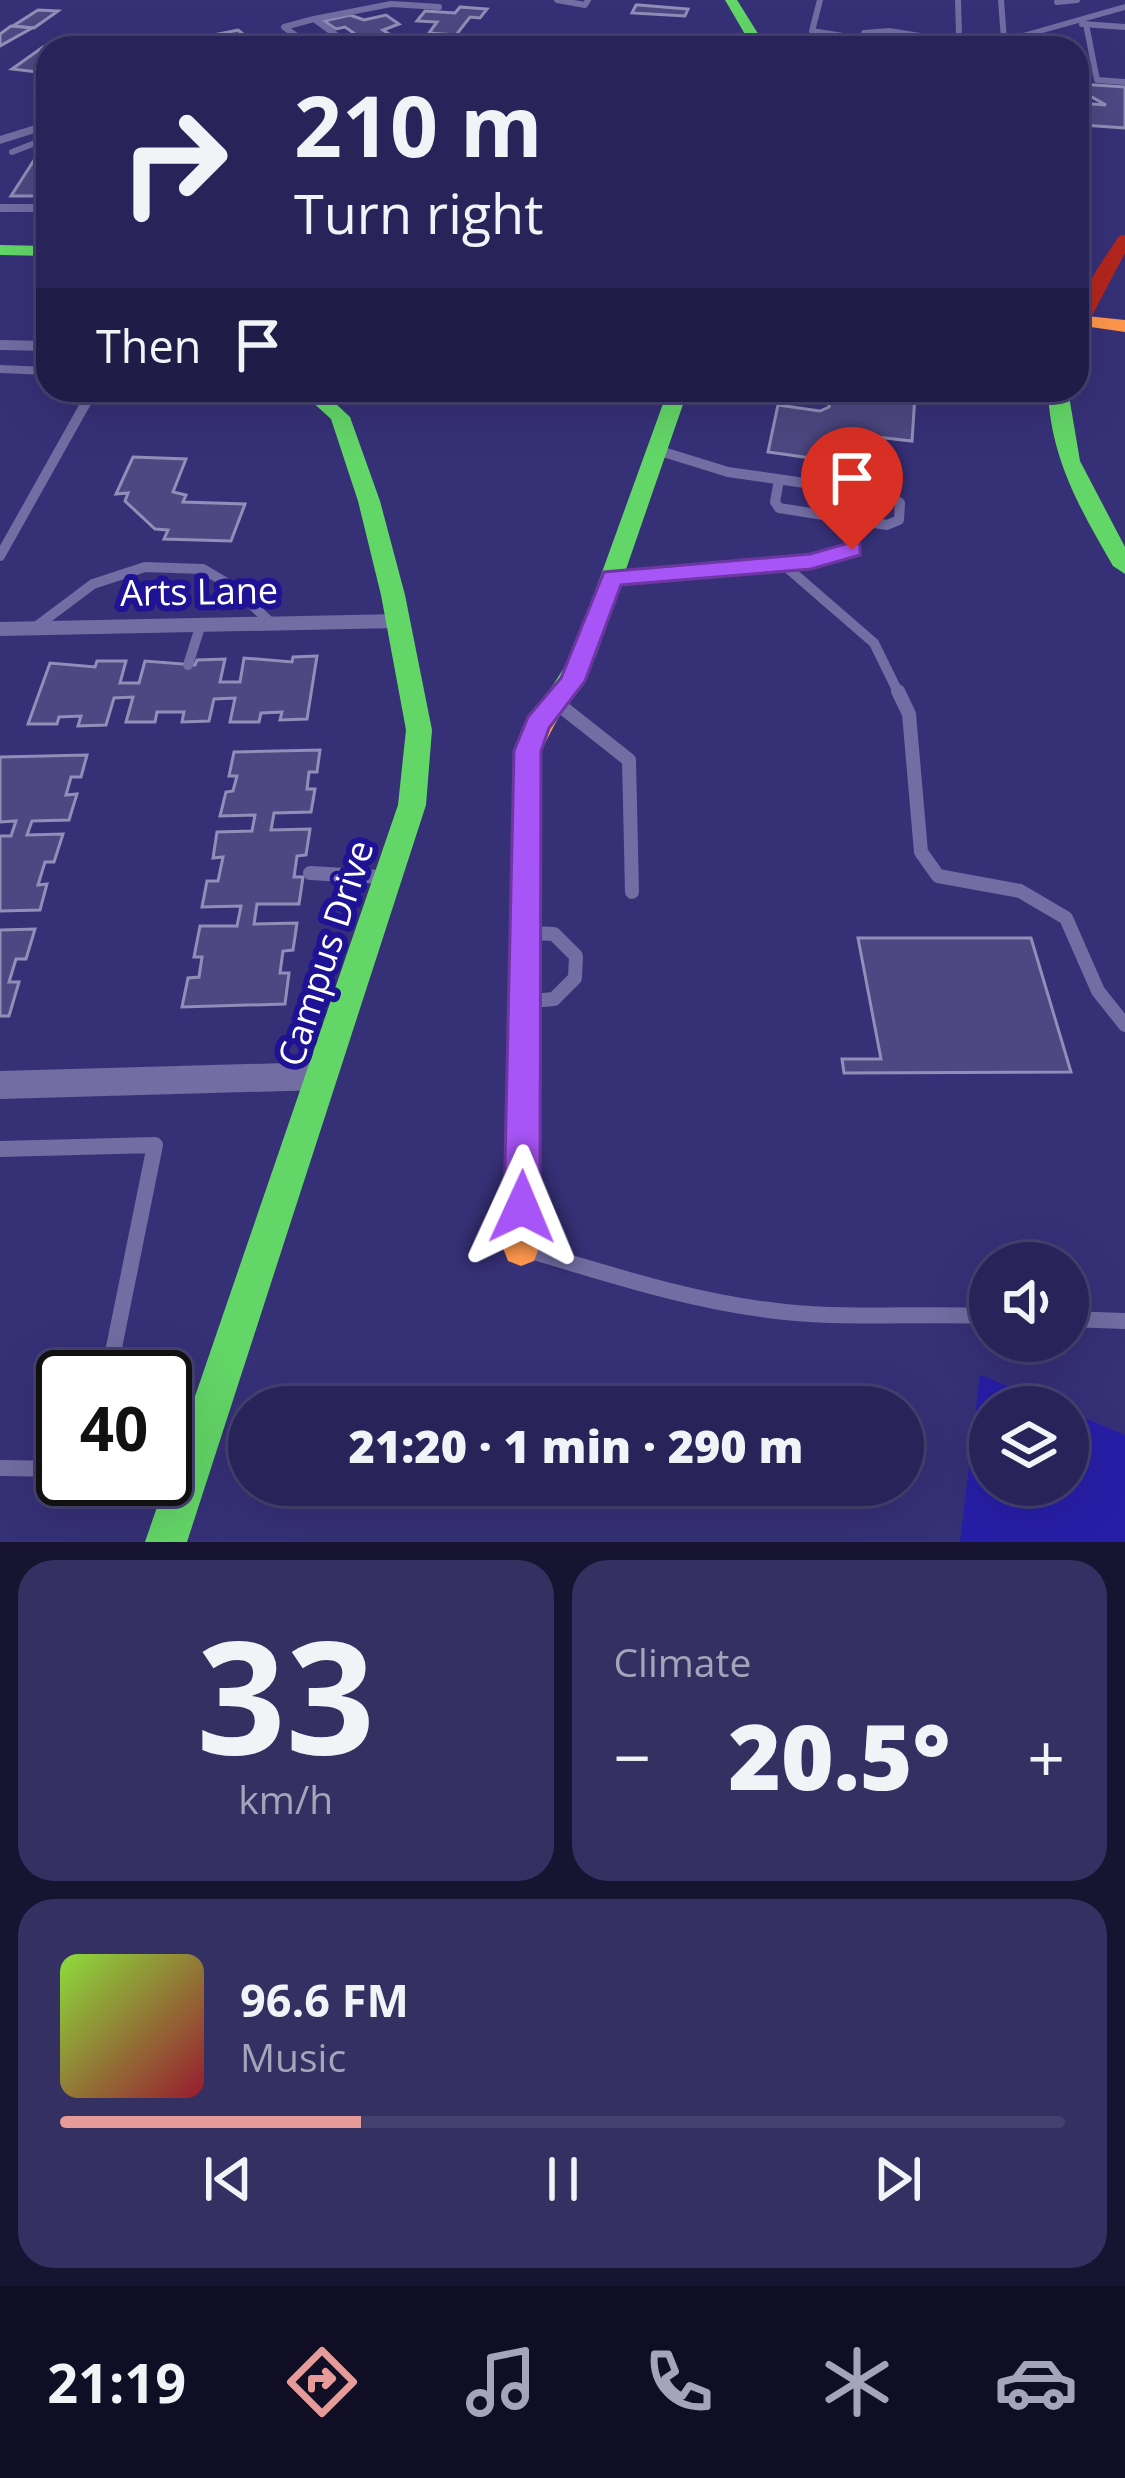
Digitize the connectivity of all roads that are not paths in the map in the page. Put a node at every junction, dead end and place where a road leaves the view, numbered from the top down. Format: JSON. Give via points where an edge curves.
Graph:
{"nodes":[{"id":1,"x":557,"y":0,"type":"edge"},
{"id":2,"x":588,"y":0,"type":"edge"},
{"id":3,"x":730,"y":0,"type":"edge"},
{"id":4,"x":820,"y":0,"type":"edge"},
{"id":5,"x":958,"y":0,"type":"edge"},
{"id":6,"x":1001,"y":0,"type":"edge"},
{"id":7,"x":1076,"y":0,"type":"edge"},
{"id":8,"x":1057,"y":2,"type":"edge"},
{"id":9,"x":439,"y":7,"type":"dead end"},
{"id":10,"x":1125,"y":7,"type":"edge"},
{"id":11,"x":314,"y":19,"type":"junction"},
{"id":12,"x":1068,"y":22,"type":"junction"},
{"id":13,"x":1086,"y":24,"type":"junction"},
{"id":14,"x":1125,"y":27,"type":"edge"},
{"id":15,"x":812,"y":31,"type":"junction"},
{"id":16,"x":296,"y":36,"type":"edge"},
{"id":17,"x":337,"y":36,"type":"edge"},
{"id":18,"x":752,"y":36,"type":"edge"},
{"id":19,"x":811,"y":36,"type":"edge"},
{"id":20,"x":843,"y":36,"type":"edge"},
{"id":21,"x":863,"y":36,"type":"edge"},
{"id":22,"x":921,"y":36,"type":"edge"},
{"id":23,"x":956,"y":36,"type":"edge"},
{"id":24,"x":1004,"y":36,"type":"edge"},
{"id":25,"x":1018,"y":36,"type":"edge"},
{"id":26,"x":1088,"y":36,"type":"edge"},
{"id":27,"x":1089,"y":42,"type":"edge"},
{"id":28,"x":1089,"y":66,"type":"edge"},
{"id":29,"x":1093,"y":66,"type":"junction"},
{"id":30,"x":1125,"y":82,"type":"edge"},
{"id":31,"x":36,"y":129,"type":"edge"},
{"id":32,"x":0,"y":140,"type":"edge"},
{"id":33,"x":36,"y":143,"type":"edge"},
{"id":34,"x":13,"y":152,"type":"dead end"},
{"id":35,"x":0,"y":208,"type":"edge"},
{"id":36,"x":36,"y":208,"type":"edge"},
{"id":37,"x":0,"y":236,"type":"edge"},
{"id":38,"x":36,"y":236,"type":"edge"},
{"id":39,"x":1125,"y":240,"type":"edge"},
{"id":40,"x":0,"y":250,"type":"edge"},
{"id":41,"x":36,"y":251,"type":"edge"},
{"id":42,"x":1089,"y":303,"type":"edge"},
{"id":43,"x":0,"y":345,"type":"edge"},
{"id":44,"x":36,"y":346,"type":"edge"},
{"id":45,"x":0,"y":369,"type":"edge"},
{"id":46,"x":36,"y":370,"type":"edge"},
{"id":47,"x":86,"y":402,"type":"edge"},
{"id":48,"x":323,"y":402,"type":"edge"},
{"id":49,"x":674,"y":402,"type":"edge"},
{"id":50,"x":1058,"y":402,"type":"edge"},
{"id":51,"x":660,"y":451,"type":"junction"},
{"id":52,"x":779,"y":480,"type":"junction"},
{"id":53,"x":852,"y":550,"type":"dead end"},
{"id":54,"x":0,"y":556,"type":"edge"},
{"id":55,"x":784,"y":565,"type":"junction"},
{"id":56,"x":1125,"y":566,"type":"edge"},
{"id":57,"x":612,"y":578,"type":"junction"},
{"id":58,"x":398,"y":621,"type":"junction"},
{"id":59,"x":271,"y":623,"type":"junction"},
{"id":60,"x":201,"y":624,"type":"junction"},
{"id":61,"x":37,"y":626,"type":"junction"},
{"id":62,"x":0,"y":629,"type":"edge"},
{"id":63,"x":188,"y":664,"type":"dead end"},
{"id":64,"x":557,"y":704,"type":"junction"},
{"id":65,"x":310,"y":872,"type":"dead end"},
{"id":66,"x":388,"y":878,"type":"junction"},
{"id":67,"x":632,"y":892,"type":"dead end"},
{"id":68,"x":526,"y":933,"type":"junction"},
{"id":69,"x":525,"y":1001,"type":"junction"},
{"id":70,"x":1125,"y":1025,"type":"edge"},
{"id":71,"x":322,"y":1076,"type":"junction"},
{"id":72,"x":0,"y":1085,"type":"edge"},
{"id":73,"x":0,"y":1149,"type":"edge"},
{"id":74,"x":521,"y":1248,"type":"joint"},
{"id":75,"x":969,"y":1316,"type":"edge"},
{"id":76,"x":1089,"y":1320,"type":"edge"},
{"id":77,"x":1125,"y":1321,"type":"edge"},
{"id":78,"x":113,"y":1350,"type":"edge"},
{"id":79,"x":0,"y":1468,"type":"edge"},
{"id":80,"x":36,"y":1469,"type":"edge"},
{"id":81,"x":166,"y":1542,"type":"edge"}],
"edges":[{"from":1,"to":2,"type":"lane"},
{"from":3,"to":18,"type":"main road"},
{"from":4,"to":15,"type":"lane"},
{"from":5,"to":23,"type":"lane"},
{"from":6,"to":24,"type":"lane"},
{"from":7,"to":8,"type":"lane"},
{"from":9,"to":11,"type":"lane","via":[[391,4]]},
{"from":10,"to":12,"type":"street"},
{"from":11,"to":16,"type":"lane","via":[[284,27]]},
{"from":11,"to":17,"type":"lane"},
{"from":12,"to":13,"type":"lane"},
{"from":12,"to":25,"type":"street"},
{"from":13,"to":14,"type":"lane"},
{"from":13,"to":26,"type":"lane"},
{"from":15,"to":19,"type":"lane"},
{"from":15,"to":20,"type":"lane"},
{"from":21,"to":22,"type":"lane"},
{"from":27,"to":29,"type":"lane"},
{"from":28,"to":29,"type":"lane"},
{"from":29,"to":30,"type":"lane","via":[[1097,80]]},
{"from":31,"to":32,"type":"street"},
{"from":33,"to":34,"type":"lane"},
{"from":35,"to":36,"type":"lane"},
{"from":37,"to":38,"type":"main road"},
{"from":39,"to":42,"type":"main road"},
{"from":40,"to":41,"type":"main road"},
{"from":43,"to":44,"type":"street"},
{"from":45,"to":46,"type":"lane"},
{"from":47,"to":54,"type":"lane"},
{"from":48,"to":58,"type":"main road","name":"Campus Drive","via":[[340,417],[369,501]]},
{"from":49,"to":51,"type":"main road"},
{"from":50,"to":56,"type":"main road","via":[[1070,464]]},
{"from":51,"to":52,"type":"lane"},
{"from":51,"to":57,"type":"main road"},
{"from":52,"to":52,"type":"lane","via":[[889,495],[899,502],[899,520],[887,525],[786,510],[775,502]]},
{"from":53,"to":55,"type":"lane"},
{"from":55,"to":57,"type":"lane"},
{"from":55,"to":70,"type":"lane","via":[[874,643],[909,714],[921,852],[938,876],[1020,891],[1066,918],[1098,991]]},
{"from":57,"to":64,"type":"main road"},
{"from":58,"to":59,"type":"street","name":"Arts Lane"},
{"from":58,"to":66,"type":"main road","name":"Campus Drive","via":[[419,730],[412,805]]},
{"from":59,"to":60,"type":"street","name":"Arts Lane"},
{"from":59,"to":61,"type":"lane","via":[[203,569],[145,567],[93,584]]},
{"from":60,"to":61,"type":"street","name":"Arts Lane"},
{"from":60,"to":63,"type":"lane"},
{"from":61,"to":62,"type":"street","name":"Arts Lane"},
{"from":64,"to":67,"type":"lane","via":[[629,760]]},
{"from":64,"to":68,"type":"main road","via":[[528,751]]},
{"from":65,"to":66,"type":"lane"},
{"from":66,"to":71,"type":"main road","name":"Campus Drive"},
{"from":68,"to":69,"type":"main road"},
{"from":68,"to":69,"type":"lane","via":[[554,934],[576,956],[575,978],[554,999]]},
{"from":69,"to":74,"type":"main road"},
{"from":71,"to":72,"type":"street"},
{"from":71,"to":81,"type":"main road","name":"Campus Drive"},
{"from":73,"to":78,"type":"lane","via":[[155,1145]]},
{"from":74,"to":75,"type":"lane","via":[[646,1286],[771,1309]]},
{"from":76,"to":77,"type":"lane"},
{"from":79,"to":80,"type":"lane"}]}
